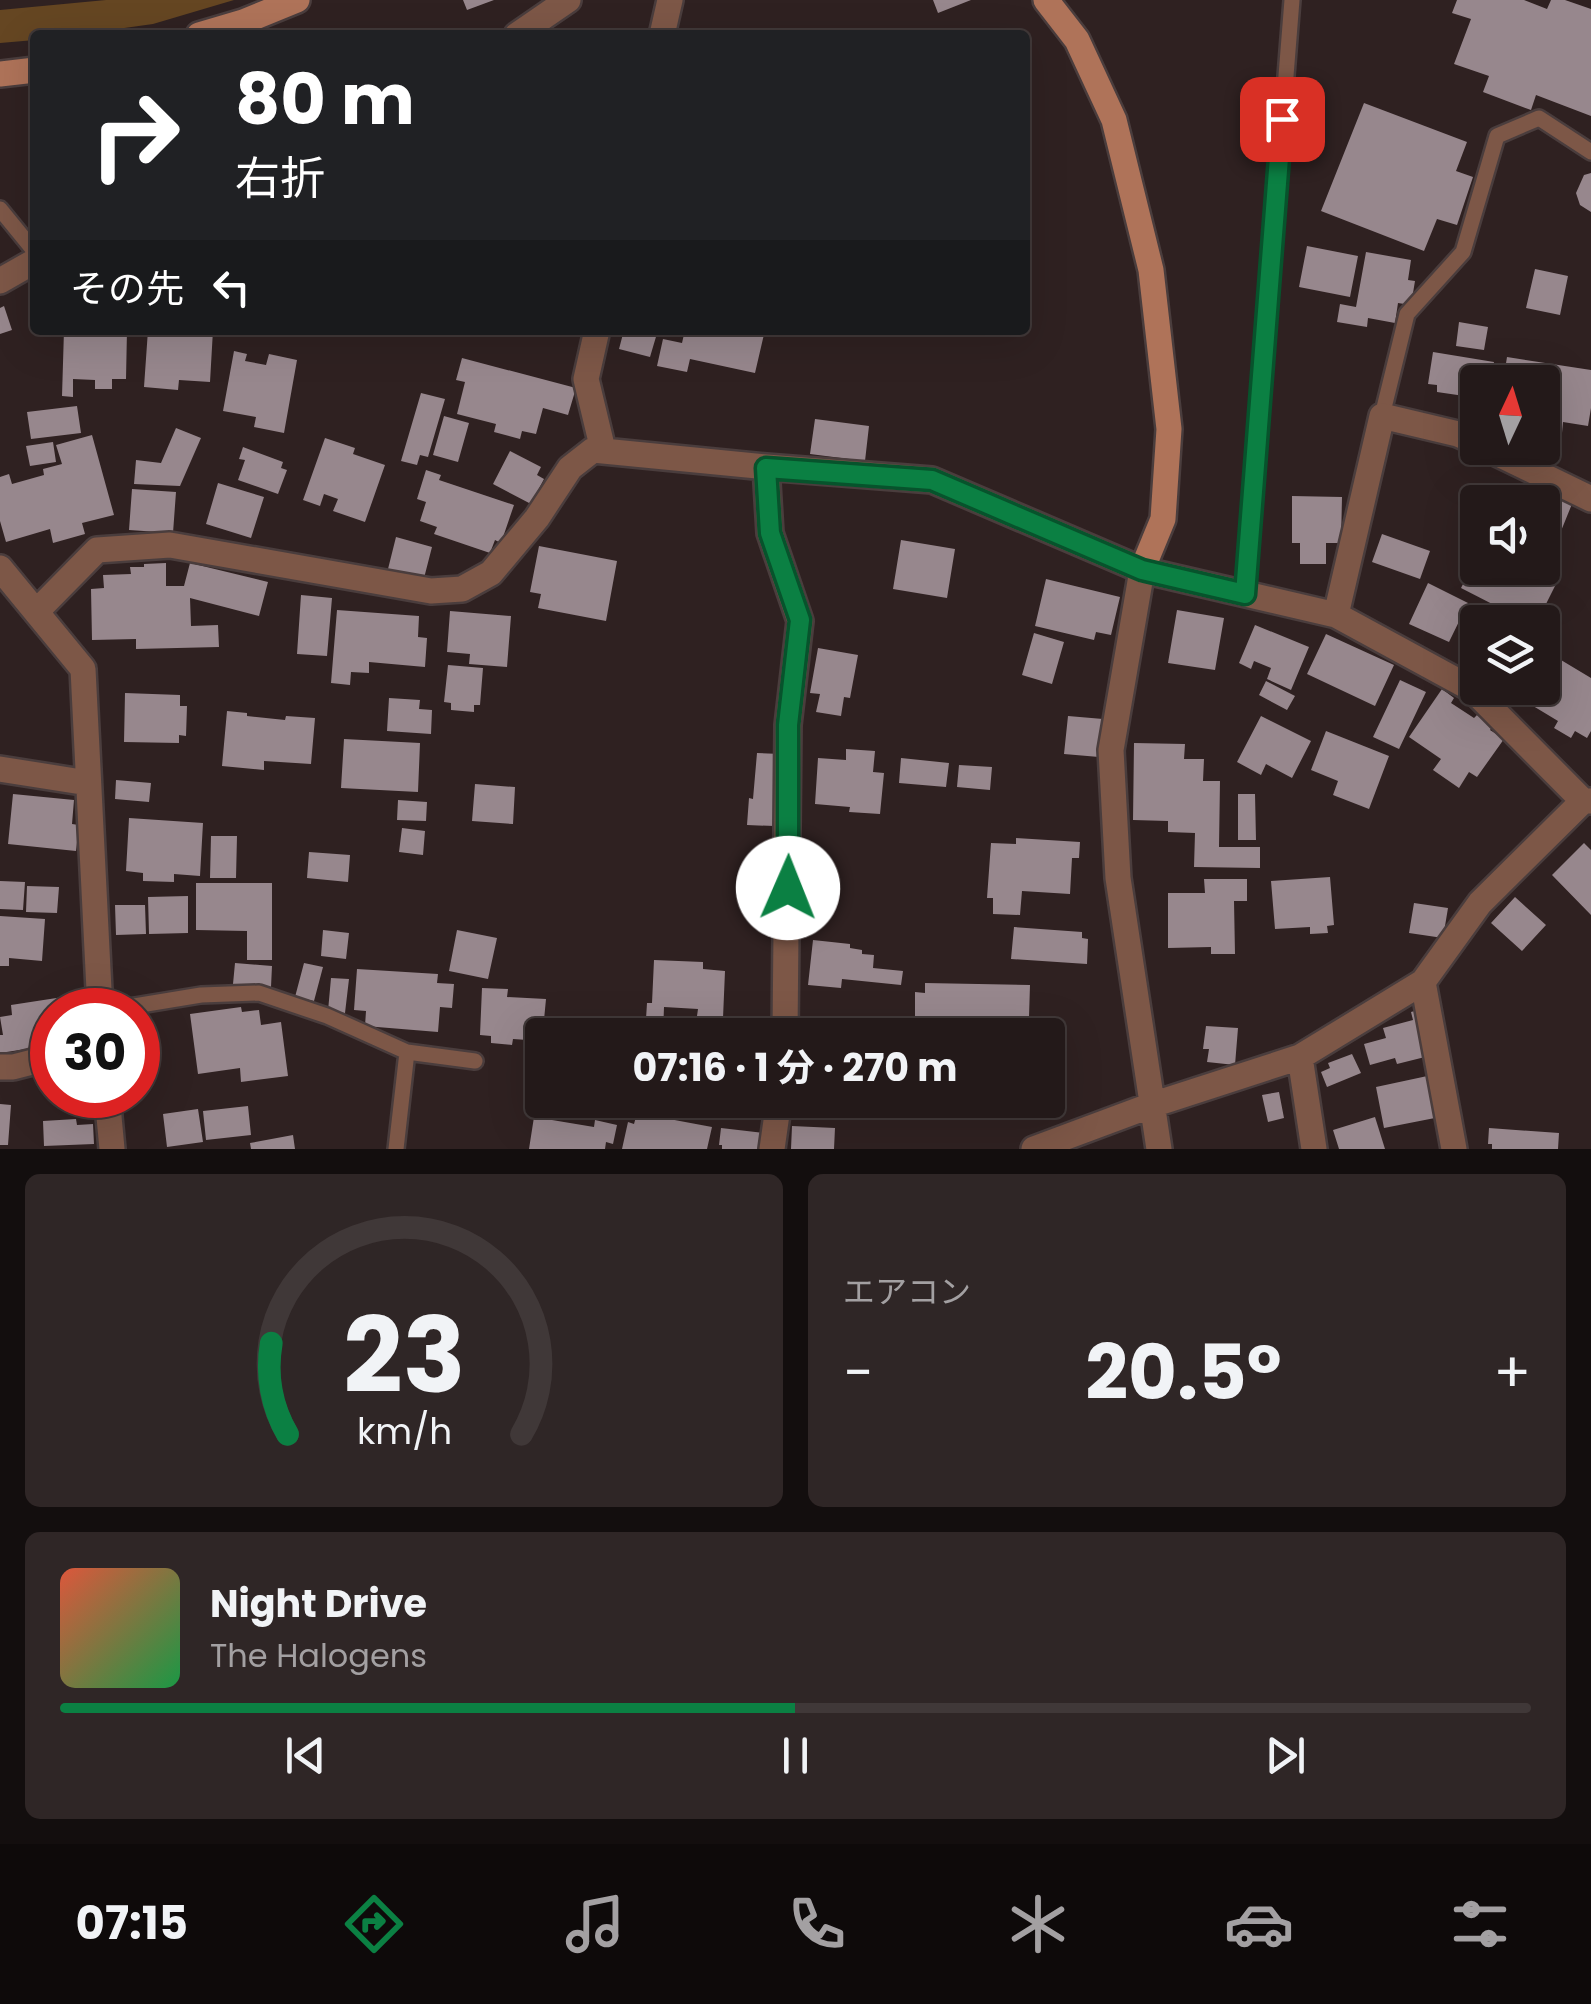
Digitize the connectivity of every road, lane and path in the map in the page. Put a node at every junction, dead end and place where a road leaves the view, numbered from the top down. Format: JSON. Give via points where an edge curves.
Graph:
{"nodes":[{"id":1,"x":297,"y":0,"type":"edge"},
{"id":2,"x":568,"y":0,"type":"edge"},
{"id":3,"x":670,"y":0,"type":"edge"},
{"id":4,"x":1046,"y":0,"type":"edge"},
{"id":5,"x":1292,"y":0,"type":"edge"},
{"id":6,"x":216,"y":30,"type":"edge"},
{"id":7,"x":524,"y":30,"type":"edge"},
{"id":8,"x":663,"y":30,"type":"edge"},
{"id":9,"x":30,"y":71,"type":"edge"},
{"id":10,"x":0,"y":74,"type":"edge"},
{"id":11,"x":1591,"y":152,"type":"edge"},
{"id":12,"x":0,"y":209,"type":"edge"},
{"id":13,"x":30,"y":246,"type":"edge"},
{"id":14,"x":30,"y":264,"type":"edge"},
{"id":15,"x":0,"y":281,"type":"edge"},
{"id":16,"x":596,"y":335,"type":"edge"},
{"id":17,"x":1382,"y":416,"type":"junction"},
{"id":18,"x":1460,"y":435,"type":"edge"},
{"id":19,"x":602,"y":450,"type":"junction"},
{"id":20,"x":1521,"y":465,"type":"edge"},
{"id":21,"x":766,"y":468,"type":"junction"},
{"id":22,"x":1591,"y":499,"type":"edge"},
{"id":23,"x":0,"y":568,"type":"edge"},
{"id":24,"x":1142,"y":570,"type":"junction"},
{"id":25,"x":1245,"y":594,"type":"junction"},
{"id":26,"x":36,"y":612,"type":"junction"},
{"id":27,"x":1336,"y":615,"type":"junction"},
{"id":28,"x":0,"y":769,"type":"edge"},
{"id":29,"x":88,"y":782,"type":"junction"},
{"id":30,"x":1587,"y":801,"type":"edge"},
{"id":31,"x":1423,"y":982,"type":"junction"},
{"id":32,"x":99,"y":988,"type":"edge"},
{"id":33,"x":160,"y":1002,"type":"edge"},
{"id":34,"x":785,"y":1018,"type":"edge"},
{"id":35,"x":407,"y":1052,"type":"junction"},
{"id":36,"x":1300,"y":1057,"type":"junction"},
{"id":37,"x":476,"y":1061,"type":"dead end"},
{"id":38,"x":30,"y":1063,"type":"edge"},
{"id":39,"x":0,"y":1067,"type":"edge"},
{"id":40,"x":1152,"y":1105,"type":"junction"},
{"id":41,"x":109,"y":1118,"type":"edge"},
{"id":42,"x":776,"y":1118,"type":"edge"},
{"id":43,"x":112,"y":1149,"type":"edge"},
{"id":44,"x":396,"y":1149,"type":"edge"},
{"id":45,"x":772,"y":1149,"type":"edge"},
{"id":46,"x":1034,"y":1149,"type":"edge"},
{"id":47,"x":1159,"y":1149,"type":"edge"},
{"id":48,"x":1314,"y":1149,"type":"edge"},
{"id":49,"x":1454,"y":1149,"type":"edge"}],
"edges":[{"from":1,"to":6,"type":"street"},
{"from":2,"to":7,"type":"street"},
{"from":3,"to":8,"type":"street"},
{"from":4,"to":24,"type":"street","via":[[1078,40],[1114,120],[1152,270],[1169,429],[1163,518]]},
{"from":5,"to":25,"type":"lane"},
{"from":9,"to":10,"type":"street"},
{"from":11,"to":17,"type":"lane","via":[[1539,118],[1497,136],[1463,252],[1408,314]]},
{"from":12,"to":13,"type":"lane"},
{"from":14,"to":15,"type":"street"},
{"from":16,"to":19,"type":"street","via":[[586,379]]},
{"from":17,"to":18,"type":"street"},
{"from":17,"to":27,"type":"street"},
{"from":19,"to":21,"type":"street"},
{"from":19,"to":26,"type":"street","via":[[570,468],[491,572],[462,589],[431,591],[170,545],[97,550]]},
{"from":20,"to":22,"type":"street"},
{"from":21,"to":24,"type":"street","via":[[932,480]]},
{"from":21,"to":34,"type":"street","via":[[770,533],[800,620],[788,725]]},
{"from":23,"to":26,"type":"street"},
{"from":24,"to":25,"type":"street"},
{"from":24,"to":40,"type":"street","via":[[1111,750],[1118,878]]},
{"from":25,"to":27,"type":"street"},
{"from":26,"to":29,"type":"street","via":[[83,668]]},
{"from":27,"to":30,"type":"street","via":[[1472,688]]},
{"from":28,"to":29,"type":"street"},
{"from":29,"to":32,"type":"street"},
{"from":30,"to":31,"type":"street","via":[[1480,903]]},
{"from":31,"to":36,"type":"street"},
{"from":31,"to":49,"type":"street"},
{"from":33,"to":35,"type":"lane","via":[[260,992]]},
{"from":35,"to":37,"type":"lane"},
{"from":35,"to":44,"type":"lane"},
{"from":36,"to":40,"type":"street"},
{"from":36,"to":48,"type":"street"},
{"from":38,"to":39,"type":"street"},
{"from":40,"to":46,"type":"street"},
{"from":40,"to":47,"type":"street"},
{"from":41,"to":43,"type":"street"},
{"from":42,"to":45,"type":"street"}]}
